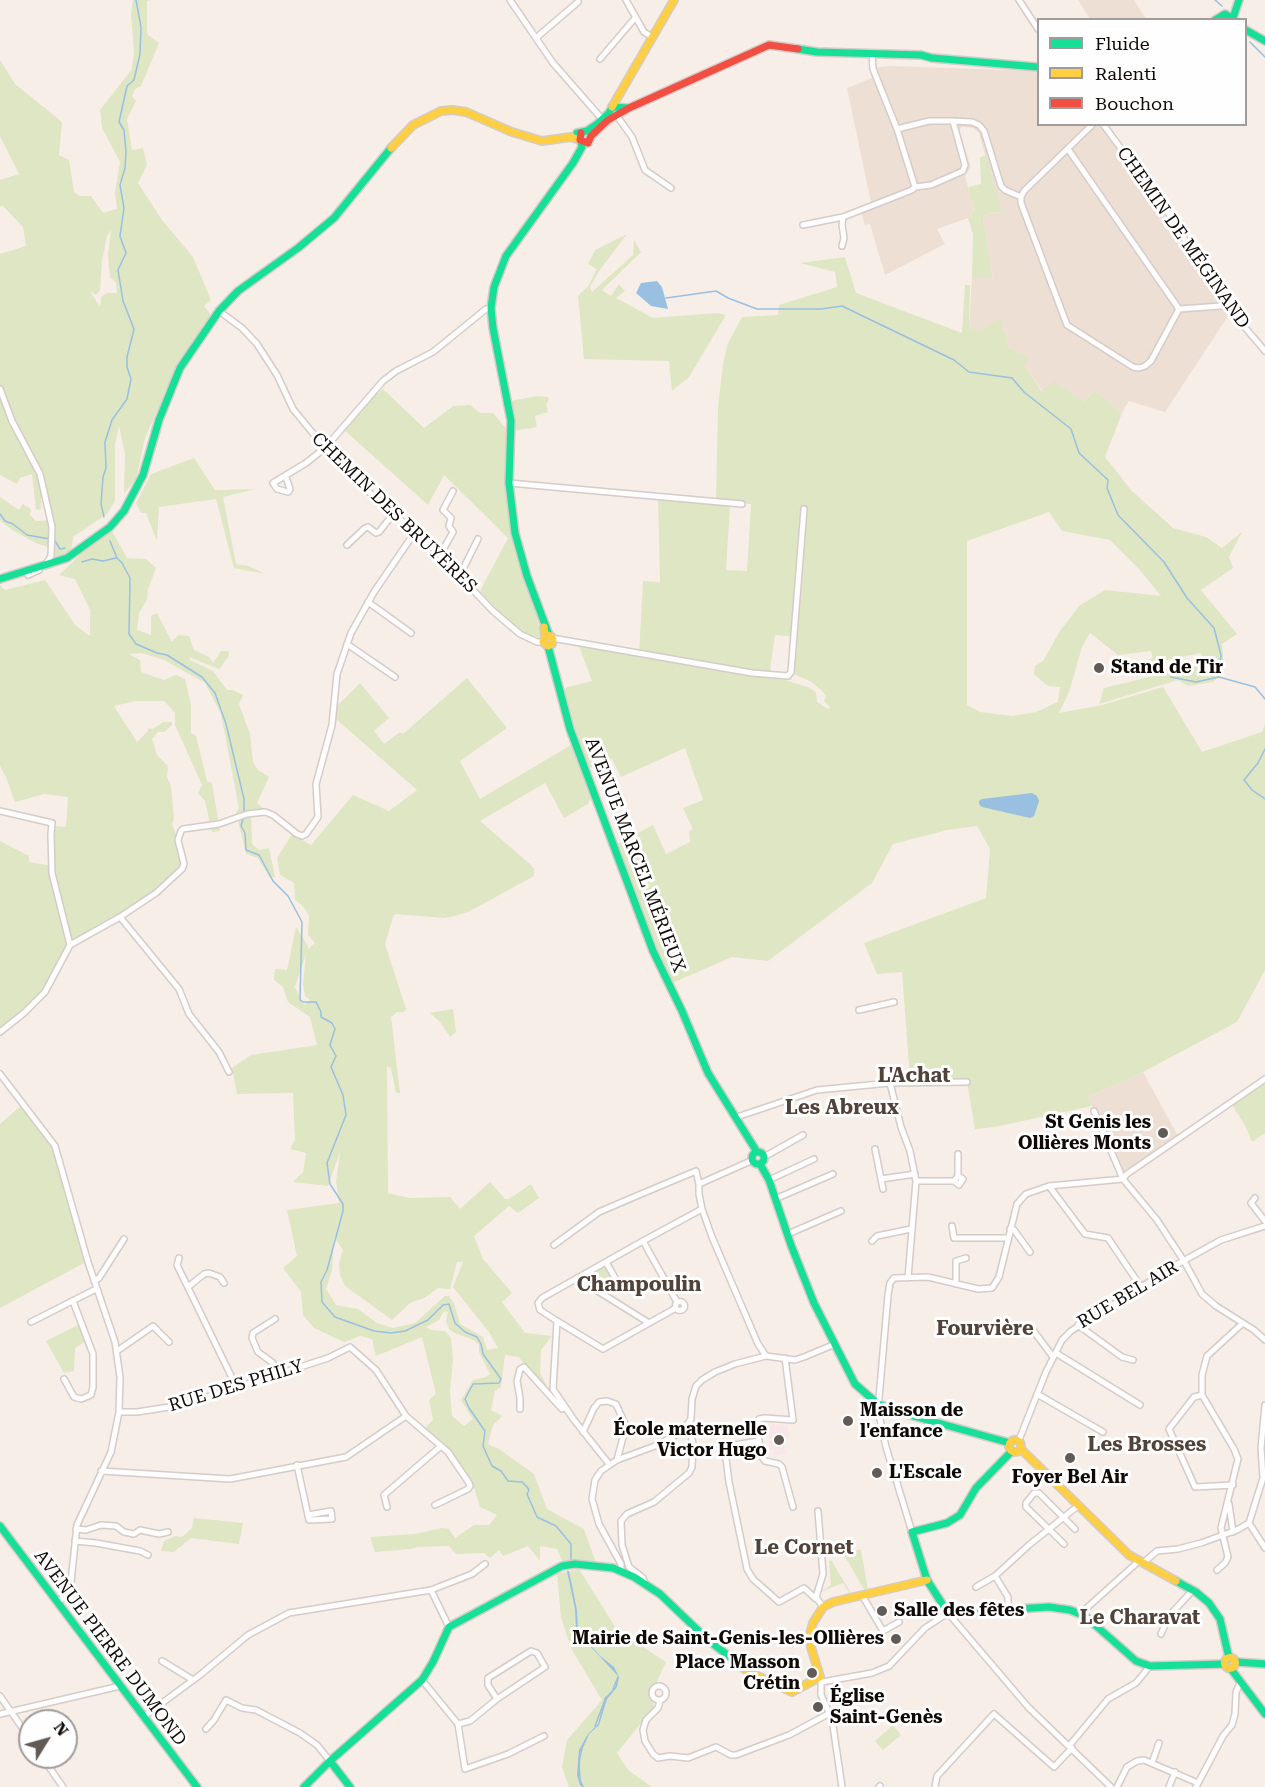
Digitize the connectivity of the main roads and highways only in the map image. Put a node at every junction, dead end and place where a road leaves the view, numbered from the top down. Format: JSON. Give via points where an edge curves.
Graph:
{"nodes":[{"id":1,"x":674,"y":0,"type":"edge"},
{"id":2,"x":1239,"y":0,"type":"edge"},
{"id":3,"x":1231,"y":17,"type":"edge"},
{"id":4,"x":1217,"y":18,"type":"edge"},
{"id":5,"x":1247,"y":31,"type":"edge"},
{"id":6,"x":1247,"y":36,"type":"edge"},
{"id":7,"x":1262,"y":40,"type":"edge"},
{"id":8,"x":1037,"y":67,"type":"edge"},
{"id":9,"x":615,"y":112,"type":"junction"},
{"id":10,"x":585,"y":137,"type":"junction"},
{"id":11,"x":70,"y":556,"type":"junction"},
{"id":12,"x":0,"y":580,"type":"edge"},
{"id":13,"x":1010,"y":1443,"type":"junction"},
{"id":14,"x":1021,"y":1449,"type":"junction"},
{"id":15,"x":1012,"y":1451,"type":"junction"},
{"id":16,"x":1,"y":1531,"type":"edge"},
{"id":17,"x":927,"y":1580,"type":"junction"},
{"id":18,"x":1230,"y":1663,"type":"junction"},
{"id":19,"x":1265,"y":1665,"type":"edge"},
{"id":20,"x":1265,"y":1714,"type":"edge"},
{"id":21,"x":330,"y":1761,"type":"junction"},
{"id":22,"x":197,"y":1787,"type":"edge"},
{"id":23,"x":304,"y":1787,"type":"edge"},
{"id":24,"x":351,"y":1787,"type":"edge"}],
"edges":[{"from":1,"to":9,"type":"main road","via":[[617,98]]},
{"from":2,"to":3,"type":"main road"},
{"from":3,"to":4,"type":"main road"},
{"from":5,"to":7,"type":"main road"},
{"from":6,"to":7,"type":"main road"},
{"from":8,"to":9,"type":"main road","via":[[921,55],[817,52],[769,45]]},
{"from":9,"to":10,"type":"main road"},
{"from":9,"to":10,"type":"main road"},
{"from":10,"to":11,"type":"main road","via":[[574,134],[542,141],[466,112],[441,111],[402,135],[334,218],[237,291],[219,311],[180,368],[135,493],[110,527]]},
{"from":10,"to":13,"type":"main road","name":"AVENUE MARCEL MÉRIEUX","via":[[585,149],[506,256],[491,308],[511,421],[509,483],[514,533],[544,621],[570,729],[653,951],[708,1073],[754,1145],[814,1303],[855,1384],[878,1404]]},
{"from":11,"to":12,"type":"main road"},
{"from":11,"to":12,"type":"main road","via":[[64,563]]},
{"from":13,"to":14,"type":"main road","via":[[1018,1440]]},
{"from":13,"to":15,"type":"main road"},
{"from":14,"to":15,"type":"main road"},
{"from":14,"to":18,"type":"main road","via":[[1130,1555],[1209,1603],[1220,1618]]},
{"from":15,"to":17,"type":"main road","via":[[976,1488],[960,1515],[947,1523],[912,1532]]},
{"from":16,"to":22,"type":"main road","name":"AVENUE PIERRE DUMOND"},
{"from":17,"to":18,"type":"main road","via":[[948,1613],[1049,1607],[1080,1614],[1136,1661],[1150,1666]]},
{"from":17,"to":21,"type":"main road","via":[[823,1607],[810,1634],[821,1680],[792,1692],[755,1676],[645,1583],[621,1571],[572,1564],[553,1569],[448,1627],[422,1680]]},
{"from":18,"to":19,"type":"main road"},
{"from":18,"to":20,"type":"main road","via":[[1240,1683]]},
{"from":21,"to":23,"type":"main road"},
{"from":21,"to":24,"type":"main road"}]}
